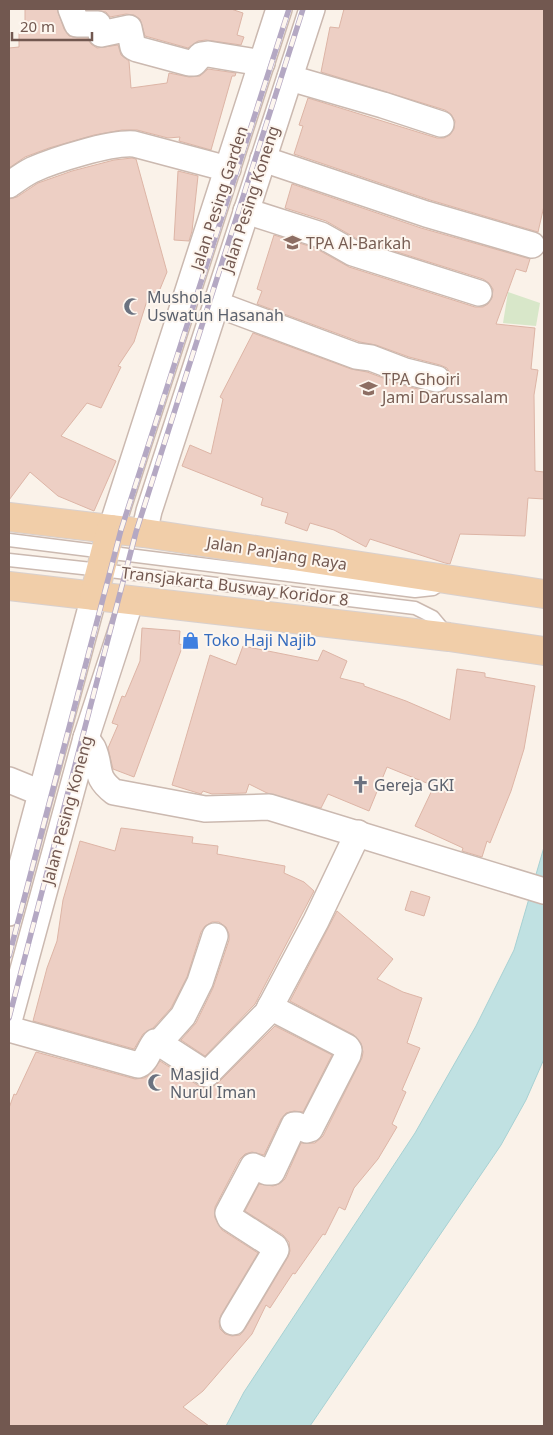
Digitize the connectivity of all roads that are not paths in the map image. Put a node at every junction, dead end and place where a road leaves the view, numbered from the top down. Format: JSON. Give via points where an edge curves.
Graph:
{"nodes":[{"id":1,"x":71,"y":9,"type":"edge"},
{"id":2,"x":279,"y":9,"type":"edge"},
{"id":3,"x":312,"y":9,"type":"edge"},
{"id":4,"x":262,"y":63,"type":"junction"},
{"id":5,"x":290,"y":78,"type":"junction"},
{"id":6,"x":441,"y":124,"type":"dead end"},
{"id":7,"x":263,"y":159,"type":"junction"},
{"id":8,"x":228,"y":168,"type":"junction"},
{"id":9,"x":9,"y":185,"type":"edge"},
{"id":10,"x":246,"y":211,"type":"junction"},
{"id":11,"x":532,"y":245,"type":"dead end"},
{"id":12,"x":479,"y":293,"type":"dead end"},
{"id":13,"x":216,"y":304,"type":"junction"},
{"id":14,"x":437,"y":379,"type":"dead end"},
{"id":15,"x":9,"y":517,"type":"edge"},
{"id":16,"x":144,"y":533,"type":"junction"},
{"id":17,"x":9,"y":540,"type":"edge"},
{"id":18,"x":106,"y":550,"type":"junction"},
{"id":19,"x":9,"y":560,"type":"edge"},
{"id":20,"x":448,"y":580,"type":"junction"},
{"id":21,"x":9,"y":586,"type":"edge"},
{"id":22,"x":544,"y":594,"type":"edge"},
{"id":23,"x":94,"y":596,"type":"junction"},
{"id":24,"x":131,"y":600,"type":"junction"},
{"id":25,"x":449,"y":637,"type":"junction"},
{"id":26,"x":544,"y":651,"type":"edge"},
{"id":27,"x":86,"y":738,"type":"junction"},
{"id":28,"x":9,"y":780,"type":"edge"},
{"id":29,"x":41,"y":793,"type":"junction"},
{"id":30,"x":358,"y":833,"type":"junction"},
{"id":31,"x":544,"y":890,"type":"edge"},
{"id":32,"x":9,"y":913,"type":"edge"},
{"id":33,"x":215,"y":936,"type":"dead end"},
{"id":34,"x":270,"y":1007,"type":"junction"},
{"id":35,"x":9,"y":1021,"type":"edge"},
{"id":36,"x":9,"y":1029,"type":"edge"},
{"id":37,"x":159,"y":1043,"type":"junction"},
{"id":38,"x":233,"y":1322,"type":"dead end"}],
"edges":[{"from":1,"to":4,"type":"street","via":[[76,24],[98,24],[101,34],[129,28],[133,47],[137,49],[189,63],[208,54]]},
{"from":2,"to":4,"type":"street","name":"Jalan Pesing Garden"},
{"from":3,"to":5,"type":"street","name":"Jalan Pesing Koneng"},
{"from":4,"to":8,"type":"street","name":"Jalan Pesing Garden"},
{"from":5,"to":6,"type":"street"},
{"from":5,"to":7,"type":"street","name":"Jalan Pesing Koneng"},
{"from":7,"to":10,"type":"street","name":"Jalan Pesing Koneng"},
{"from":7,"to":11,"type":"street","via":[[426,214]]},
{"from":8,"to":9,"type":"street","via":[[134,144],[120,144],[32,170]]},
{"from":8,"to":18,"type":"street","name":"Jalan Pesing Garden"},
{"from":10,"to":12,"type":"street","via":[[321,235],[353,253]]},
{"from":10,"to":13,"type":"street","name":"Jalan Pesing Koneng"},
{"from":13,"to":14,"type":"street","via":[[356,356]]},
{"from":13,"to":16,"type":"street","name":"Jalan Pesing Koneng"},
{"from":15,"to":18,"type":"main road","name":"Jalan Panjang Raya"},
{"from":16,"to":18,"type":"main road","name":"Jalan Panjang Raya"},
{"from":16,"to":20,"type":"main road","name":"Jalan Panjang Raya"},
{"from":17,"to":18,"type":"lane","name":"Transjakarta Busway Koridor 8"},
{"from":18,"to":19,"type":"lane","name":"Transjakarta Busway Koridor 8"},
{"from":18,"to":20,"type":"lane","name":"Transjakarta Busway Koridor 8","via":[[415,591],[433,589]]},
{"from":18,"to":23,"type":"main road"},
{"from":18,"to":25,"type":"lane","name":"Transjakarta Busway Koridor 8","via":[[415,608],[433,616]]},
{"from":20,"to":22,"type":"main road","name":"Jalan Panjang Raya"},
{"from":21,"to":23,"type":"main road"},
{"from":23,"to":24,"type":"main road"},
{"from":23,"to":29,"type":"street"},
{"from":24,"to":25,"type":"main road"},
{"from":24,"to":27,"type":"street","name":"Jalan Pesing Koneng"},
{"from":25,"to":26,"type":"main road"},
{"from":27,"to":30,"type":"street","via":[[93,749],[98,774],[114,792],[205,809],[269,807]]},
{"from":27,"to":35,"type":"street","name":"Jalan Pesing Koneng"},
{"from":28,"to":29,"type":"street"},
{"from":29,"to":32,"type":"street"},
{"from":30,"to":31,"type":"street"},
{"from":30,"to":34,"type":"street"},
{"from":33,"to":37,"type":"street","via":[[192,999],[183,1016]]},
{"from":34,"to":37,"type":"street","via":[[208,1074]]},
{"from":34,"to":38,"type":"street","via":[[349,1050],[310,1129],[294,1125],[272,1172],[253,1166],[228,1213],[230,1218],[276,1247]]},
{"from":36,"to":37,"type":"street","via":[[138,1065],[143,1063],[155,1042]]}]}
